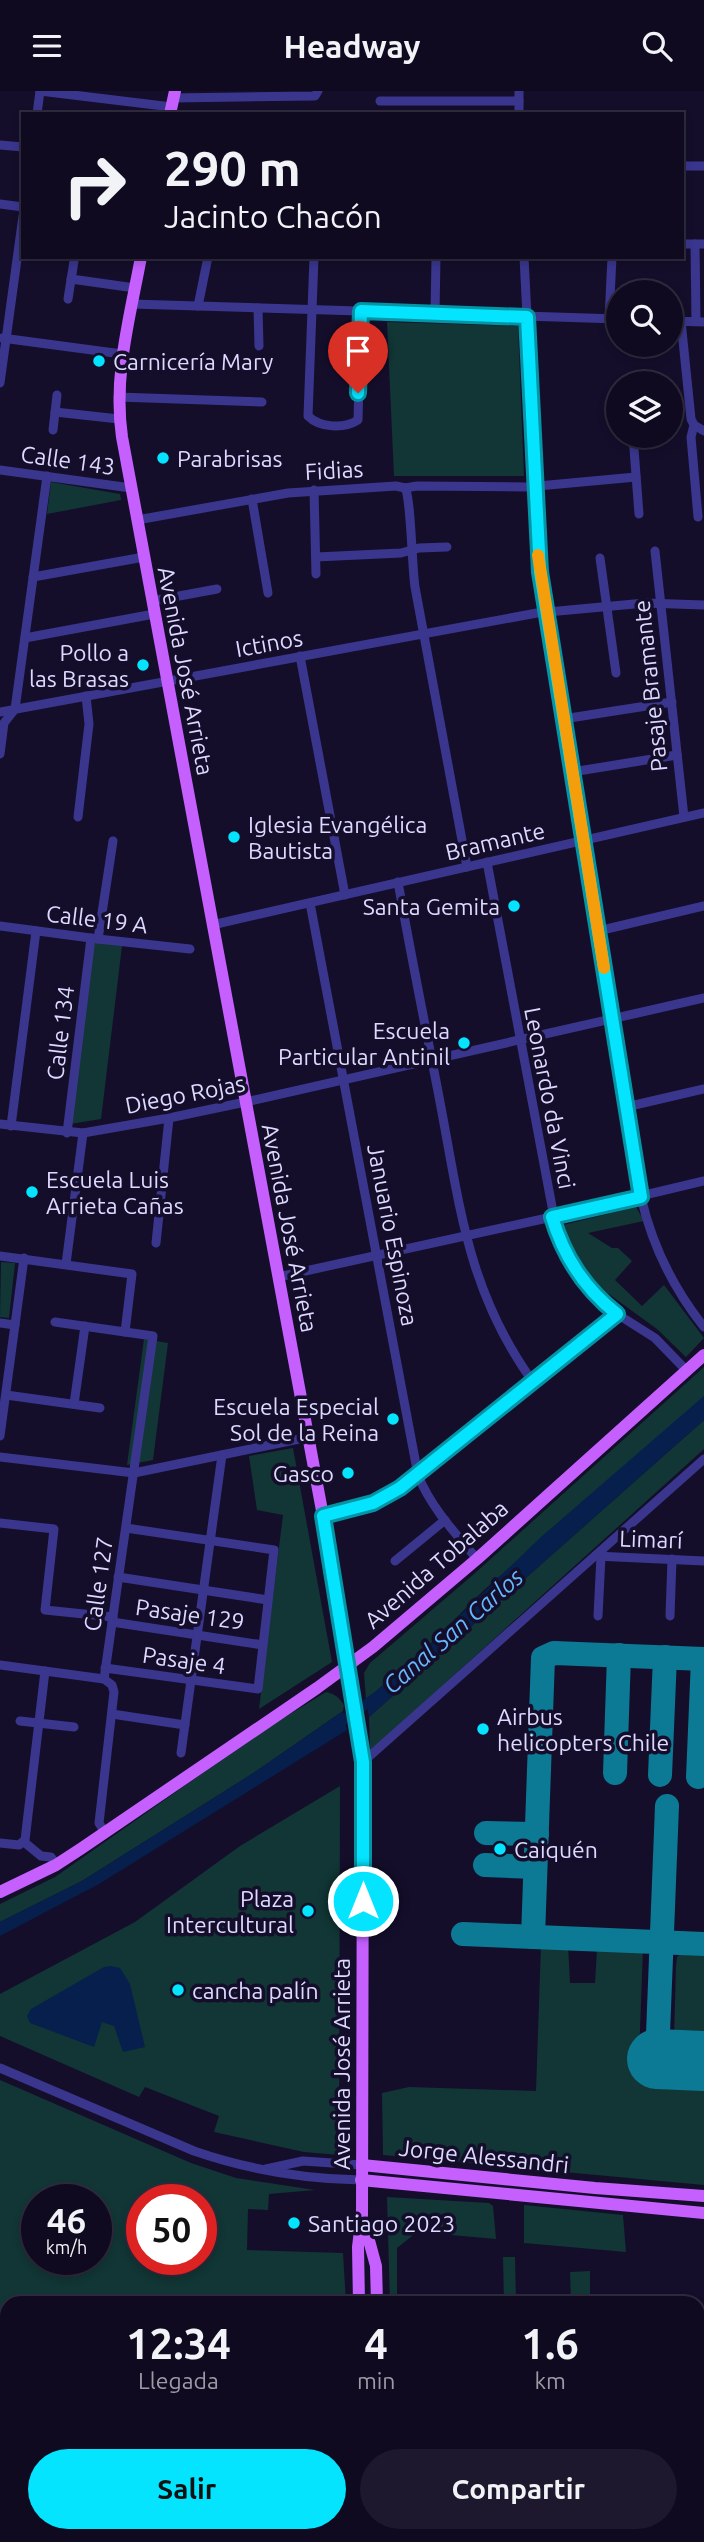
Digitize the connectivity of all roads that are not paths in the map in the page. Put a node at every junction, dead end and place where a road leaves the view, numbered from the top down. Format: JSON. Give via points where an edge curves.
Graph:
{"nodes":[{"id":1,"x":40,"y":91,"type":"edge"},
{"id":2,"x":318,"y":91,"type":"edge"},
{"id":3,"x":250,"y":94,"type":"edge"},
{"id":4,"x":519,"y":96,"type":"edge"},
{"id":5,"x":380,"y":101,"type":"dead end"},
{"id":6,"x":172,"y":102,"type":"edge"},
{"id":7,"x":37,"y":112,"type":"edge"},
{"id":8,"x":0,"y":145,"type":"edge"},
{"id":9,"x":21,"y":148,"type":"edge"},
{"id":10,"x":684,"y":166,"type":"edge"},
{"id":11,"x":704,"y":166,"type":"edge"},
{"id":12,"x":0,"y":204,"type":"edge"},
{"id":13,"x":21,"y":207,"type":"edge"},
{"id":14,"x":21,"y":228,"type":"edge"},
{"id":15,"x":700,"y":244,"type":"edge"},
{"id":16,"x":141,"y":259,"type":"edge"},
{"id":17,"x":208,"y":259,"type":"edge"},
{"id":18,"x":314,"y":259,"type":"edge"},
{"id":19,"x":436,"y":259,"type":"edge"},
{"id":20,"x":524,"y":259,"type":"edge"},
{"id":21,"x":612,"y":259,"type":"edge"},
{"id":22,"x":74,"y":261,"type":"dead end"},
{"id":23,"x":71,"y":279,"type":"junction"},
{"id":24,"x":613,"y":280,"type":"edge"},
{"id":25,"x":135,"y":288,"type":"junction"},
{"id":26,"x":68,"y":299,"type":"dead end"},
{"id":27,"x":132,"y":304,"type":"junction"},
{"id":28,"x":198,"y":306,"type":"junction"},
{"id":29,"x":258,"y":308,"type":"junction"},
{"id":30,"x":311,"y":310,"type":"junction"},
{"id":31,"x":361,"y":311,"type":"junction"},
{"id":32,"x":435,"y":314,"type":"junction"},
{"id":33,"x":527,"y":317,"type":"junction"},
{"id":34,"x":606,"y":319,"type":"edge"},
{"id":35,"x":700,"y":322,"type":"edge"},
{"id":36,"x":3,"y":338,"type":"edge"},
{"id":37,"x":683,"y":341,"type":"edge"},
{"id":38,"x":259,"y":346,"type":"dead end"},
{"id":39,"x":122,"y":354,"type":"junction"},
{"id":40,"x":0,"y":383,"type":"edge"},
{"id":41,"x":57,"y":395,"type":"dead end"},
{"id":42,"x":118,"y":397,"type":"junction"},
{"id":43,"x":262,"y":402,"type":"dead end"},
{"id":44,"x":55,"y":412,"type":"junction"},
{"id":45,"x":119,"y":419,"type":"junction"},
{"id":46,"x":694,"y":425,"type":"junction"},
{"id":47,"x":53,"y":430,"type":"dead end"},
{"id":48,"x":704,"y":431,"type":"edge"},
{"id":49,"x":634,"y":448,"type":"edge"},
{"id":50,"x":0,"y":470,"type":"edge"},
{"id":51,"x":47,"y":476,"type":"junction"},
{"id":52,"x":636,"y":477,"type":"junction"},
{"id":53,"x":534,"y":486,"type":"junction"},
{"id":54,"x":131,"y":488,"type":"junction"},
{"id":55,"x":405,"y":488,"type":"junction"},
{"id":56,"x":314,"y":490,"type":"junction"},
{"id":57,"x":252,"y":499,"type":"junction"},
{"id":58,"x":639,"y":514,"type":"dead end"},
{"id":59,"x":698,"y":517,"type":"dead end"},
{"id":60,"x":137,"y":520,"type":"junction"},
{"id":61,"x":447,"y":547,"type":"dead end"},
{"id":62,"x":411,"y":551,"type":"junction"},
{"id":63,"x":655,"y":551,"type":"dead end"},
{"id":64,"x":144,"y":557,"type":"junction"},
{"id":65,"x":316,"y":557,"type":"junction"},
{"id":66,"x":600,"y":558,"type":"dead end"},
{"id":67,"x":316,"y":574,"type":"dead end"},
{"id":68,"x":33,"y":577,"type":"junction"},
{"id":69,"x":217,"y":589,"type":"dead end"},
{"id":70,"x":268,"y":593,"type":"dead end"},
{"id":71,"x":660,"y":604,"type":"junction"},
{"id":72,"x":704,"y":605,"type":"edge"},
{"id":73,"x":153,"y":607,"type":"junction"},
{"id":74,"x":607,"y":608,"type":"junction"},
{"id":75,"x":546,"y":612,"type":"junction"},
{"id":76,"x":424,"y":634,"type":"junction"},
{"id":77,"x":25,"y":638,"type":"junction"},
{"id":78,"x":300,"y":656,"type":"junction"},
{"id":79,"x":616,"y":673,"type":"dead end"},
{"id":80,"x":167,"y":681,"type":"junction"},
{"id":81,"x":86,"y":696,"type":"junction"},
{"id":82,"x":672,"y":702,"type":"junction"},
{"id":83,"x":15,"y":709,"type":"junction"},
{"id":84,"x":0,"y":712,"type":"edge"},
{"id":85,"x":563,"y":719,"type":"junction"},
{"id":86,"x":0,"y":754,"type":"edge"},
{"id":87,"x":677,"y":755,"type":"junction"},
{"id":88,"x":572,"y":772,"type":"junction"},
{"id":89,"x":704,"y":813,"type":"edge"},
{"id":90,"x":78,"y":817,"type":"dead end"},
{"id":91,"x":684,"y":817,"type":"junction"},
{"id":92,"x":113,"y":841,"type":"dead end"},
{"id":93,"x":583,"y":841,"type":"junction"},
{"id":94,"x":487,"y":862,"type":"junction"},
{"id":95,"x":467,"y":867,"type":"junction"},
{"id":96,"x":398,"y":883,"type":"junction"},
{"id":97,"x":345,"y":895,"type":"junction"},
{"id":98,"x":310,"y":902,"type":"junction"},
{"id":99,"x":704,"y":907,"type":"edge"},
{"id":100,"x":212,"y":925,"type":"junction"},
{"id":101,"x":0,"y":926,"type":"edge"},
{"id":102,"x":36,"y":931,"type":"junction"},
{"id":103,"x":598,"y":931,"type":"junction"},
{"id":104,"x":94,"y":939,"type":"junction"},
{"id":105,"x":190,"y":949,"type":"dead end"},
{"id":106,"x":704,"y":997,"type":"edge"},
{"id":107,"x":612,"y":1019,"type":"junction"},
{"id":108,"x":519,"y":1040,"type":"junction"},
{"id":109,"x":432,"y":1060,"type":"junction"},
{"id":110,"x":345,"y":1080,"type":"junction"},
{"id":111,"x":704,"y":1089,"type":"edge"},
{"id":112,"x":245,"y":1102,"type":"junction"},
{"id":113,"x":626,"y":1107,"type":"junction"},
{"id":114,"x":169,"y":1118,"type":"junction"},
{"id":115,"x":0,"y":1124,"type":"edge"},
{"id":116,"x":11,"y":1126,"type":"junction"},
{"id":117,"x":67,"y":1133,"type":"junction"},
{"id":118,"x":83,"y":1133,"type":"junction"},
{"id":119,"x":704,"y":1181,"type":"edge"},
{"id":120,"x":641,"y":1197,"type":"junction"},
{"id":121,"x":552,"y":1217,"type":"junction"},
{"id":122,"x":465,"y":1236,"type":"junction"},
{"id":123,"x":156,"y":1243,"type":"dead end"},
{"id":124,"x":0,"y":1256,"type":"edge"},
{"id":125,"x":377,"y":1256,"type":"junction"},
{"id":126,"x":24,"y":1258,"type":"junction"},
{"id":127,"x":66,"y":1264,"type":"junction"},
{"id":128,"x":278,"y":1277,"type":"junction"},
{"id":129,"x":617,"y":1314,"type":"junction"},
{"id":130,"x":55,"y":1322,"type":"dead end"},
{"id":131,"x":0,"y":1323,"type":"edge"},
{"id":132,"x":15,"y":1325,"type":"junction"},
{"id":133,"x":85,"y":1326,"type":"junction"},
{"id":134,"x":704,"y":1327,"type":"edge"},
{"id":135,"x":125,"y":1332,"type":"junction"},
{"id":136,"x":704,"y":1355,"type":"edge"},
{"id":137,"x":687,"y":1371,"type":"junction"},
{"id":138,"x":533,"y":1382,"type":"junction"},
{"id":139,"x":6,"y":1395,"type":"junction"},
{"id":140,"x":74,"y":1404,"type":"junction"},
{"id":141,"x":100,"y":1408,"type":"dead end"},
{"id":142,"x":0,"y":1436,"type":"edge"},
{"id":143,"x":309,"y":1437,"type":"junction"},
{"id":144,"x":222,"y":1455,"type":"junction"},
{"id":145,"x":0,"y":1457,"type":"edge"},
{"id":146,"x":704,"y":1459,"type":"edge"},
{"id":147,"x":134,"y":1473,"type":"junction"},
{"id":148,"x":418,"y":1475,"type":"junction"},
{"id":149,"x":323,"y":1516,"type":"junction"},
{"id":150,"x":445,"y":1520,"type":"junction"},
{"id":151,"x":0,"y":1523,"type":"edge"},
{"id":152,"x":126,"y":1528,"type":"junction"},
{"id":153,"x":210,"y":1541,"type":"junction"},
{"id":154,"x":704,"y":1550,"type":"edge"},
{"id":155,"x":598,"y":1556,"type":"junction"},
{"id":156,"x":477,"y":1559,"type":"junction"},
{"id":157,"x":672,"y":1559,"type":"junction"},
{"id":158,"x":693,"y":1560,"type":"junction"},
{"id":159,"x":704,"y":1560,"type":"edge"},
{"id":160,"x":395,"y":1561,"type":"dead end"},
{"id":161,"x":118,"y":1577,"type":"junction"},
{"id":162,"x":203,"y":1590,"type":"junction"},
{"id":163,"x":268,"y":1600,"type":"junction"},
{"id":164,"x":598,"y":1616,"type":"dead end"},
{"id":165,"x":670,"y":1616,"type":"dead end"},
{"id":166,"x":112,"y":1620,"type":"junction"},
{"id":167,"x":197,"y":1635,"type":"junction"},
{"id":168,"x":263,"y":1644,"type":"junction"},
{"id":169,"x":0,"y":1665,"type":"edge"},
{"id":170,"x":348,"y":1666,"type":"junction"},
{"id":171,"x":105,"y":1668,"type":"junction"},
{"id":172,"x":45,"y":1671,"type":"junction"},
{"id":173,"x":104,"y":1679,"type":"junction"},
{"id":174,"x":191,"y":1680,"type":"junction"},
{"id":175,"x":111,"y":1714,"type":"junction"},
{"id":176,"x":20,"y":1721,"type":"dead end"},
{"id":177,"x":39,"y":1723,"type":"junction"},
{"id":178,"x":185,"y":1725,"type":"junction"},
{"id":179,"x":74,"y":1727,"type":"dead end"},
{"id":180,"x":181,"y":1753,"type":"dead end"},
{"id":181,"x":363,"y":1762,"type":"junction"},
{"id":182,"x":105,"y":1833,"type":"junction"},
{"id":183,"x":23,"y":1842,"type":"junction"},
{"id":184,"x":0,"y":1843,"type":"edge"},
{"id":185,"x":56,"y":1865,"type":"junction"},
{"id":186,"x":0,"y":1892,"type":"edge"},
{"id":187,"x":0,"y":2068,"type":"edge"},
{"id":188,"x":362,"y":2165,"type":"junction"},
{"id":189,"x":261,"y":2171,"type":"junction"},
{"id":190,"x":361,"y":2180,"type":"junction"},
{"id":191,"x":704,"y":2196,"type":"edge"},
{"id":192,"x":704,"y":2213,"type":"edge"},
{"id":193,"x":362,"y":2215,"type":"junction"},
{"id":194,"x":359,"y":2296,"type":"edge"},
{"id":195,"x":377,"y":2296,"type":"edge"}],
"edges":[{"from":1,"to":6,"type":"street"},
{"from":1,"to":7,"type":"street"},
{"from":2,"to":3,"type":"street","via":[[315,96]]},
{"from":3,"to":6,"type":"street"},
{"from":4,"to":5,"type":"street"},
{"from":8,"to":9,"type":"street"},
{"from":10,"to":11,"type":"street"},
{"from":12,"to":13,"type":"street"},
{"from":14,"to":36,"type":"street"},
{"from":15,"to":35,"type":"street"},
{"from":16,"to":25,"type":"main road","name":"Avenida José Arrieta"},
{"from":17,"to":28,"type":"street"},
{"from":18,"to":30,"type":"street"},
{"from":19,"to":32,"type":"street"},
{"from":20,"to":33,"type":"street"},
{"from":21,"to":24,"type":"street"},
{"from":22,"to":23,"type":"street"},
{"from":23,"to":25,"type":"street"},
{"from":23,"to":26,"type":"street"},
{"from":25,"to":27,"type":"main road","name":"Avenida José Arrieta"},
{"from":27,"to":28,"type":"street"},
{"from":27,"to":39,"type":"main road","name":"Avenida José Arrieta"},
{"from":28,"to":29,"type":"street"},
{"from":29,"to":30,"type":"street"},
{"from":29,"to":38,"type":"street"},
{"from":30,"to":31,"type":"street"},
{"from":30,"to":31,"type":"street","via":[[308,416],[326,426],[358,419]]},
{"from":31,"to":32,"type":"street"},
{"from":32,"to":33,"type":"street"},
{"from":33,"to":34,"type":"street"},
{"from":33,"to":53,"type":"street"},
{"from":36,"to":39,"type":"street"},
{"from":36,"to":40,"type":"street"},
{"from":37,"to":46,"type":"street"},
{"from":39,"to":42,"type":"main road","name":"Avenida José Arrieta"},
{"from":41,"to":44,"type":"street"},
{"from":42,"to":43,"type":"street"},
{"from":42,"to":45,"type":"main road","name":"Avenida José Arrieta"},
{"from":44,"to":45,"type":"street"},
{"from":44,"to":47,"type":"street"},
{"from":45,"to":54,"type":"main road","name":"Avenida José Arrieta"},
{"from":46,"to":48,"type":"street"},
{"from":46,"to":59,"type":"street","via":[[691,437]]},
{"from":49,"to":52,"type":"street"},
{"from":50,"to":51,"type":"street","name":"Calle 143"},
{"from":51,"to":54,"type":"street","name":"Calle 143"},
{"from":51,"to":68,"type":"street"},
{"from":52,"to":53,"type":"street","name":"Fidias"},
{"from":52,"to":58,"type":"street"},
{"from":53,"to":55,"type":"street","name":"Fidias"},
{"from":53,"to":75,"type":"street"},
{"from":54,"to":60,"type":"main road","name":"Avenida José Arrieta"},
{"from":55,"to":56,"type":"street","name":"Fidias"},
{"from":55,"to":62,"type":"street"},
{"from":56,"to":57,"type":"street","name":"Fidias"},
{"from":56,"to":65,"type":"street"},
{"from":57,"to":60,"type":"street","name":"Fidias"},
{"from":57,"to":70,"type":"street"},
{"from":60,"to":64,"type":"main road","name":"Avenida José Arrieta"},
{"from":61,"to":62,"type":"street"},
{"from":62,"to":65,"type":"street"},
{"from":62,"to":76,"type":"street"},
{"from":63,"to":71,"type":"street","name":"Pasaje Bramante"},
{"from":64,"to":68,"type":"street"},
{"from":64,"to":73,"type":"main road","name":"Avenida José Arrieta"},
{"from":65,"to":67,"type":"street"},
{"from":66,"to":74,"type":"street"},
{"from":68,"to":77,"type":"street"},
{"from":69,"to":73,"type":"street"},
{"from":71,"to":72,"type":"street","name":"Ictinos"},
{"from":71,"to":74,"type":"street","name":"Ictinos"},
{"from":71,"to":82,"type":"street","name":"Pasaje Bramante"},
{"from":73,"to":77,"type":"street"},
{"from":73,"to":80,"type":"main road","name":"Avenida José Arrieta"},
{"from":74,"to":75,"type":"street","name":"Ictinos"},
{"from":74,"to":79,"type":"street"},
{"from":75,"to":76,"type":"street","name":"Ictinos"},
{"from":75,"to":85,"type":"street"},
{"from":76,"to":78,"type":"street","name":"Ictinos"},
{"from":76,"to":95,"type":"street"},
{"from":77,"to":83,"type":"street"},
{"from":78,"to":80,"type":"street","name":"Ictinos"},
{"from":78,"to":97,"type":"street"},
{"from":80,"to":81,"type":"street","name":"Ictinos"},
{"from":80,"to":100,"type":"main road","name":"Avenida José Arrieta"},
{"from":81,"to":83,"type":"street","name":"Ictinos"},
{"from":81,"to":90,"type":"street","via":[[89,724]]},
{"from":82,"to":85,"type":"street"},
{"from":82,"to":87,"type":"street","name":"Pasaje Bramante"},
{"from":83,"to":84,"type":"street","name":"Ictinos"},
{"from":83,"to":86,"type":"street","via":[[4,723]]},
{"from":85,"to":88,"type":"street"},
{"from":87,"to":88,"type":"street"},
{"from":87,"to":91,"type":"street","name":"Pasaje Bramante"},
{"from":88,"to":93,"type":"street"},
{"from":89,"to":91,"type":"street","name":"Bramante"},
{"from":91,"to":93,"type":"street","name":"Bramante"},
{"from":92,"to":104,"type":"street","name":"Calle 134"},
{"from":93,"to":94,"type":"street","name":"Bramante"},
{"from":93,"to":103,"type":"street"},
{"from":94,"to":95,"type":"street","name":"Bramante"},
{"from":94,"to":108,"type":"street","name":"Leonardo da Vinci"},
{"from":95,"to":96,"type":"street","name":"Bramante"},
{"from":96,"to":97,"type":"street","name":"Bramante"},
{"from":96,"to":109,"type":"street"},
{"from":97,"to":98,"type":"street","name":"Bramante"},
{"from":98,"to":100,"type":"street","name":"Bramante"},
{"from":98,"to":110,"type":"street","name":"Januario Espinoza"},
{"from":99,"to":103,"type":"street"},
{"from":100,"to":112,"type":"main road","name":"Avenida José Arrieta"},
{"from":101,"to":102,"type":"street","name":"Calle 19 A"},
{"from":102,"to":104,"type":"street","name":"Calle 19 A"},
{"from":102,"to":116,"type":"street"},
{"from":103,"to":107,"type":"street"},
{"from":104,"to":105,"type":"street","name":"Calle 19 A"},
{"from":104,"to":117,"type":"street","name":"Calle 134"},
{"from":106,"to":107,"type":"street","name":"Diego Rojas"},
{"from":107,"to":108,"type":"street","name":"Diego Rojas"},
{"from":107,"to":113,"type":"street"},
{"from":108,"to":109,"type":"street","name":"Diego Rojas"},
{"from":108,"to":121,"type":"street","name":"Leonardo da Vinci"},
{"from":109,"to":110,"type":"street","name":"Diego Rojas"},
{"from":109,"to":122,"type":"street"},
{"from":110,"to":112,"type":"street","name":"Diego Rojas"},
{"from":110,"to":125,"type":"street","name":"Januario Espinoza"},
{"from":111,"to":113,"type":"street"},
{"from":112,"to":114,"type":"street","name":"Diego Rojas"},
{"from":112,"to":128,"type":"main road","name":"Avenida José Arrieta"},
{"from":113,"to":120,"type":"street"},
{"from":114,"to":118,"type":"street","name":"Diego Rojas"},
{"from":114,"to":123,"type":"street"},
{"from":115,"to":116,"type":"street","name":"Diego Rojas"},
{"from":116,"to":117,"type":"street","name":"Diego Rojas"},
{"from":117,"to":118,"type":"street","name":"Diego Rojas"},
{"from":118,"to":127,"type":"street"},
{"from":119,"to":120,"type":"street"},
{"from":120,"to":121,"type":"street"},
{"from":120,"to":134,"type":"street","via":[[664,1265]]},
{"from":121,"to":122,"type":"street"},
{"from":121,"to":129,"type":"street","name":"Leonardo da Vinci","via":[[577,1273]]},
{"from":122,"to":125,"type":"street"},
{"from":122,"to":138,"type":"street","via":[[490,1309]]},
{"from":124,"to":126,"type":"street"},
{"from":125,"to":128,"type":"street"},
{"from":125,"to":148,"type":"street","name":"Januario Espinoza"},
{"from":126,"to":127,"type":"street"},
{"from":126,"to":132,"type":"street"},
{"from":127,"to":135,"type":"street","via":[[132,1274]]},
{"from":128,"to":143,"type":"main road","name":"Avenida José Arrieta"},
{"from":129,"to":137,"type":"street","name":"Leonardo da Vinci","via":[[655,1338]]},
{"from":129,"to":138,"type":"street"},
{"from":130,"to":133,"type":"street"},
{"from":131,"to":132,"type":"street"},
{"from":132,"to":139,"type":"street"},
{"from":133,"to":135,"type":"street"},
{"from":133,"to":140,"type":"street"},
{"from":135,"to":147,"type":"street","name":"Calle 127","via":[[153,1336]]},
{"from":136,"to":137,"type":"main road","name":"Avenida Tobalaba"},
{"from":137,"to":156,"type":"main road","name":"Avenida Tobalaba"},
{"from":138,"to":148,"type":"street"},
{"from":139,"to":140,"type":"street"},
{"from":139,"to":142,"type":"street"},
{"from":140,"to":141,"type":"street"},
{"from":143,"to":144,"type":"street"},
{"from":143,"to":149,"type":"main road","name":"Avenida José Arrieta"},
{"from":144,"to":147,"type":"street"},
{"from":144,"to":153,"type":"street"},
{"from":145,"to":147,"type":"street"},
{"from":146,"to":155,"type":"street"},
{"from":147,"to":152,"type":"street","name":"Calle 127"},
{"from":148,"to":149,"type":"street","via":[[383,1498]]},
{"from":148,"to":150,"type":"street","name":"Januario Espinoza"},
{"from":149,"to":170,"type":"main road","name":"Avenida José Arrieta"},
{"from":150,"to":156,"type":"street","name":"Januario Espinoza"},
{"from":150,"to":160,"type":"street"},
{"from":151,"to":166,"type":"street","name":"Pasaje 129","via":[[54,1529],[46,1610]]},
{"from":152,"to":153,"type":"street"},
{"from":152,"to":161,"type":"street","name":"Calle 127"},
{"from":153,"to":162,"type":"street"},
{"from":153,"to":163,"type":"street","via":[[274,1550]]},
{"from":154,"to":158,"type":"street"},
{"from":155,"to":157,"type":"street","name":"Limarí"},
{"from":155,"to":164,"type":"street"},
{"from":155,"to":181,"type":"street"},
{"from":156,"to":170,"type":"main road","name":"Avenida Tobalaba"},
{"from":157,"to":158,"type":"street","name":"Limarí"},
{"from":157,"to":165,"type":"street"},
{"from":158,"to":159,"type":"street","name":"Limarí"},
{"from":161,"to":162,"type":"street"},
{"from":161,"to":166,"type":"street","name":"Calle 127"},
{"from":162,"to":163,"type":"street"},
{"from":162,"to":167,"type":"street"},
{"from":163,"to":168,"type":"street"},
{"from":166,"to":167,"type":"street","name":"Pasaje 129"},
{"from":166,"to":171,"type":"street","name":"Calle 127"},
{"from":167,"to":168,"type":"street","name":"Pasaje 129"},
{"from":167,"to":174,"type":"street"},
{"from":168,"to":174,"type":"street","name":"Pasaje 4","via":[[258,1689]]},
{"from":169,"to":172,"type":"street"},
{"from":170,"to":181,"type":"main road","name":"Avenida José Arrieta"},
{"from":170,"to":182,"type":"main road","name":"Avenida Tobalaba"},
{"from":171,"to":173,"type":"street","name":"Calle 127"},
{"from":171,"to":174,"type":"street","name":"Pasaje 4"},
{"from":172,"to":173,"type":"street"},
{"from":172,"to":177,"type":"street"},
{"from":173,"to":175,"type":"street","name":"Calle 127","via":[[114,1692]]},
{"from":174,"to":178,"type":"street"},
{"from":175,"to":178,"type":"street"},
{"from":175,"to":182,"type":"street","name":"Calle 127","via":[[99,1823]]},
{"from":176,"to":177,"type":"street"},
{"from":177,"to":179,"type":"street"},
{"from":177,"to":183,"type":"street"},
{"from":178,"to":180,"type":"street"},
{"from":181,"to":188,"type":"main road","name":"Avenida José Arrieta"},
{"from":182,"to":185,"type":"main road","name":"Avenida Tobalaba"},
{"from":183,"to":184,"type":"street"},
{"from":183,"to":185,"type":"street","via":[[41,1856],[51,1857]]},
{"from":185,"to":186,"type":"main road","name":"Avenida Tobalaba"},
{"from":187,"to":189,"type":"street","name":"Jorge Alessandri","via":[[194,2151]]},
{"from":188,"to":189,"type":"street","name":"Jorge Alessandri","via":[[303,2161]]},
{"from":188,"to":190,"type":"main road","name":"Avenida José Arrieta"},
{"from":188,"to":191,"type":"main road","name":"Jorge Alessandri"},
{"from":189,"to":190,"type":"street","name":"Jorge Alessandri"},
{"from":190,"to":192,"type":"main road","name":"Jorge Alessandri"},
{"from":190,"to":193,"type":"main road","name":"Avenida José Arrieta"},
{"from":193,"to":194,"type":"main road","name":"Avenida José Arrieta"},
{"from":193,"to":195,"type":"main road","name":"Avenida José Arrieta","via":[[376,2266]]}]}
